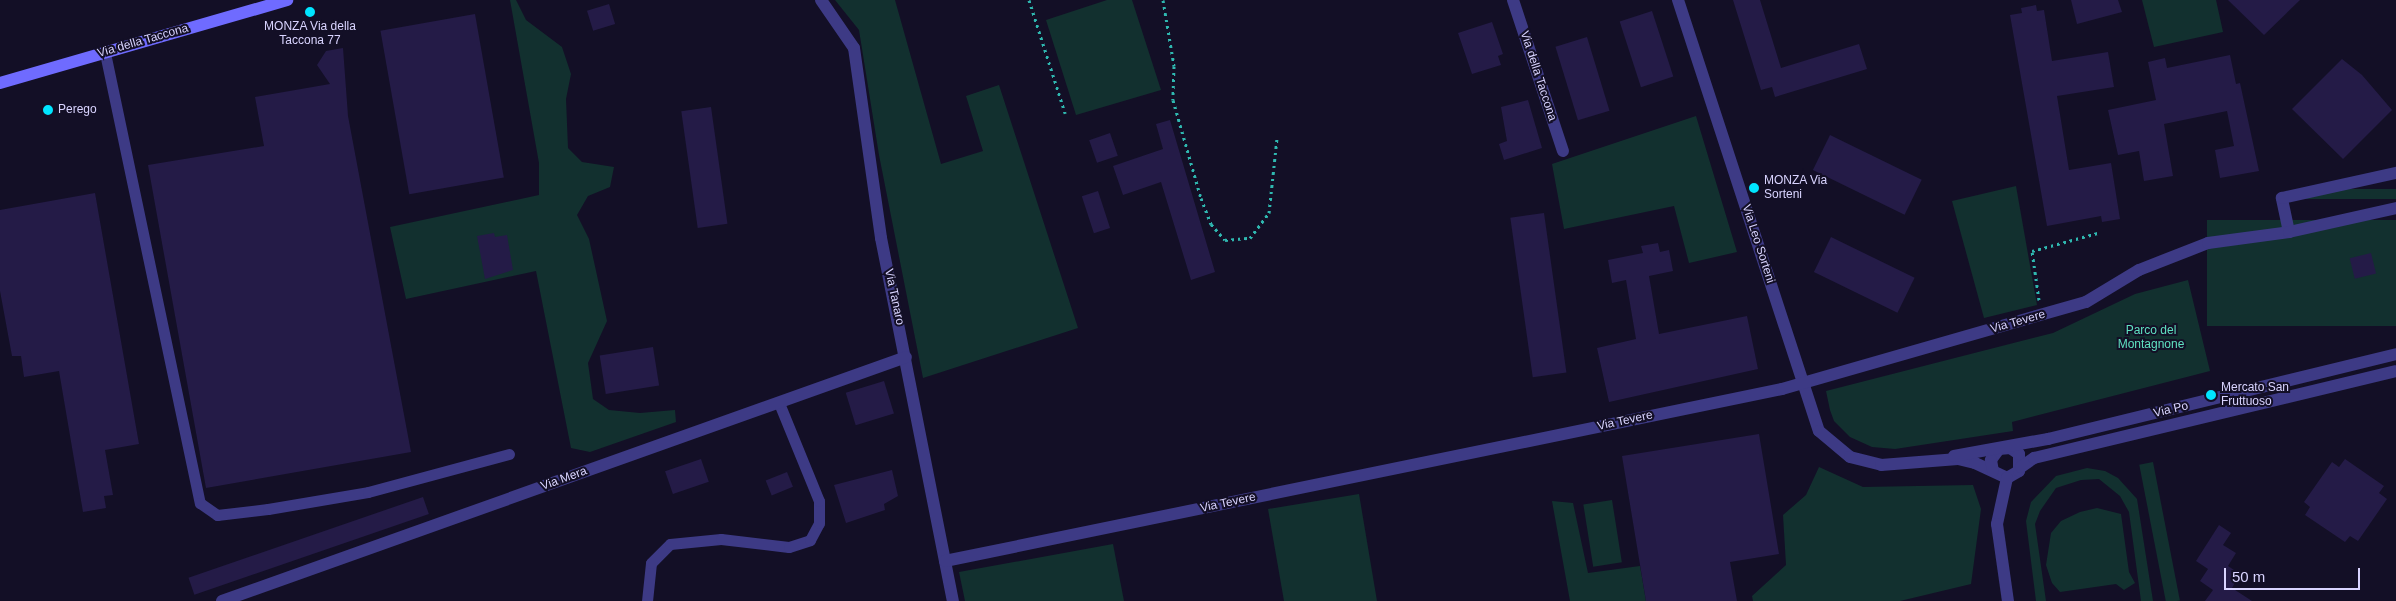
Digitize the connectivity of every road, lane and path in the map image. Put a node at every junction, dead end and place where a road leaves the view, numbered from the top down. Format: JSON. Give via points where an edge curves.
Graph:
{"nodes":[{"id":1,"x":287,"y":0,"type":"edge"},
{"id":2,"x":821,"y":0,"type":"edge"},
{"id":3,"x":1029,"y":0,"type":"edge"},
{"id":4,"x":1163,"y":0,"type":"edge"},
{"id":5,"x":1513,"y":0,"type":"edge"},
{"id":6,"x":1678,"y":0,"type":"edge"},
{"id":7,"x":105,"y":52,"type":"junction"},
{"id":8,"x":0,"y":83,"type":"edge"},
{"id":9,"x":1065,"y":113,"type":"dead end"},
{"id":10,"x":1277,"y":138,"type":"dead end"},
{"id":11,"x":1562,"y":151,"type":"dead end"},
{"id":12,"x":2396,"y":173,"type":"edge"},
{"id":13,"x":2396,"y":208,"type":"edge"},
{"id":14,"x":2098,"y":232,"type":"dead end"},
{"id":15,"x":2289,"y":232,"type":"junction"},
{"id":16,"x":2041,"y":315,"type":"junction"},
{"id":17,"x":2396,"y":354,"type":"edge"},
{"id":18,"x":906,"y":357,"type":"junction"},
{"id":19,"x":2396,"y":371,"type":"edge"},
{"id":20,"x":1803,"y":384,"type":"junction"},
{"id":21,"x":779,"y":403,"type":"junction"},
{"id":22,"x":2003,"y":448,"type":"junction"},
{"id":23,"x":509,"y":454,"type":"dead end"},
{"id":24,"x":1940,"y":460,"type":"junction"},
{"id":25,"x":2021,"y":467,"type":"junction"},
{"id":26,"x":1993,"y":471,"type":"junction"},
{"id":27,"x":2007,"y":478,"type":"junction"},
{"id":28,"x":945,"y":561,"type":"junction"},
{"id":29,"x":222,"y":601,"type":"edge"},
{"id":30,"x":647,"y":601,"type":"edge"},
{"id":31,"x":954,"y":601,"type":"edge"},
{"id":32,"x":2008,"y":601,"type":"edge"}],
"edges":[{"from":1,"to":7,"type":"main road","name":"Via della Taccona"},
{"from":2,"to":18,"type":"street","name":"Via Tanaro","via":[[854,48],[881,238]]},
{"from":3,"to":9,"type":"path"},
{"from":4,"to":10,"type":"path","via":[[1174,66],[1173,100],[1204,207],[1211,224],[1225,240],[1250,238],[1268,213]]},
{"from":5,"to":11,"type":"street","name":"Via della Taccona"},
{"from":6,"to":20,"type":"street","name":"Via Leo Sorteni"},
{"from":7,"to":8,"type":"main road","name":"Via della Taccona"},
{"from":7,"to":23,"type":"lane","via":[[200,503],[217,515],[268,509],[368,492]]},
{"from":12,"to":15,"type":"street","via":[[2282,198]]},
{"from":13,"to":15,"type":"street","name":"Via Tevere"},
{"from":14,"to":16,"type":"path","via":[[2032,251]]},
{"from":15,"to":16,"type":"street","name":"Via Tevere","via":[[2208,244],[2140,270],[2086,302]]},
{"from":16,"to":20,"type":"street","name":"Via Tevere"},
{"from":17,"to":22,"type":"street","name":"Via Po"},
{"from":18,"to":21,"type":"street","name":"Via Mera"},
{"from":18,"to":28,"type":"street","name":"Via Tanaro"},
{"from":19,"to":25,"type":"street","name":"Via Po","via":[[2034,458]]},
{"from":20,"to":24,"type":"street","name":"Via Leo Sorteni","via":[[1820,431],[1844,453],[1861,462],[1904,464]]},
{"from":20,"to":28,"type":"street","name":"Via Tevere"},
{"from":21,"to":29,"type":"street","name":"Via Mera"},
{"from":21,"to":30,"type":"lane","via":[[819,501],[819,523],[810,540],[789,547],[721,540],[670,544],[651,564]]},
{"from":22,"to":24,"type":"street","name":"Via Po"},
{"from":22,"to":25,"type":"street","via":[[2018,453]]},
{"from":22,"to":26,"type":"street","via":[[1992,455]]},
{"from":24,"to":26,"type":"street","via":[[1966,460]]},
{"from":25,"to":27,"type":"street","via":[[2014,476]]},
{"from":26,"to":27,"type":"street"},
{"from":27,"to":32,"type":"street","via":[[1997,524]]},
{"from":28,"to":31,"type":"street","name":"Via Tanaro"}]}
